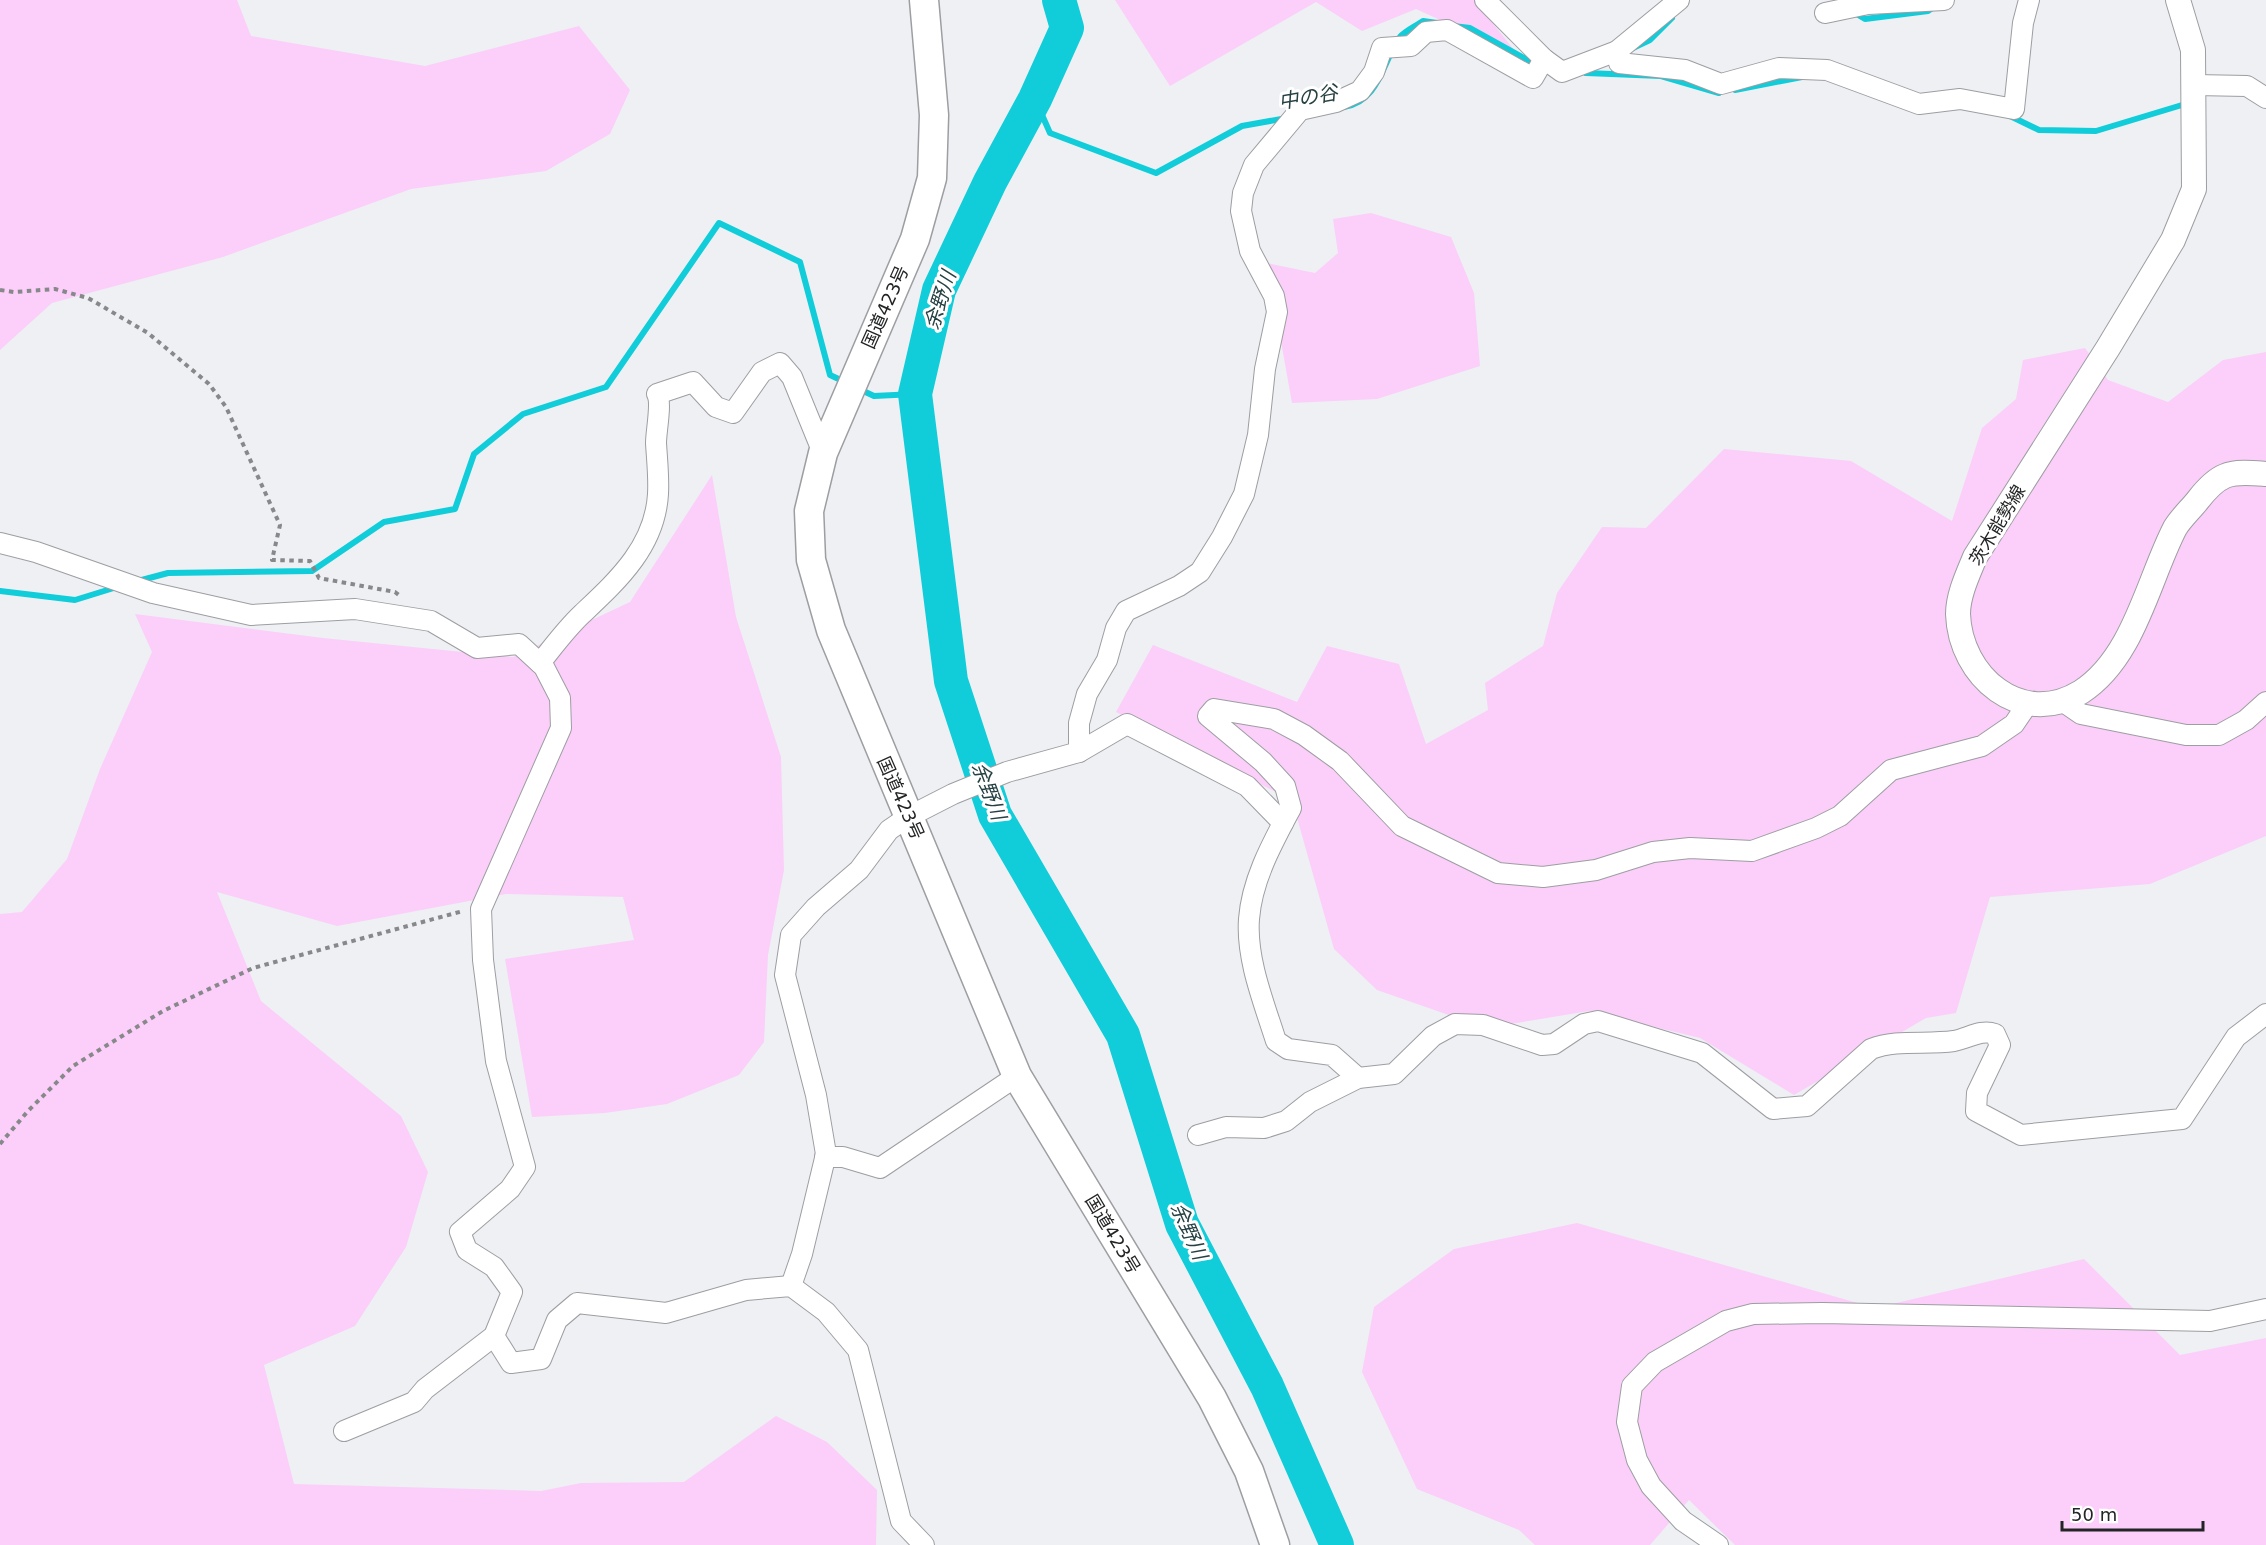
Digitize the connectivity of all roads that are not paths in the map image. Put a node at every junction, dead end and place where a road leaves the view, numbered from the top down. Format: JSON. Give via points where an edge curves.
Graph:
{"nodes":[{"id":1,"x":924,"y":0,"type":"edge"},
{"id":2,"x":1485,"y":0,"type":"edge"},
{"id":3,"x":1679,"y":0,"type":"edge"},
{"id":4,"x":1944,"y":0,"type":"edge"},
{"id":5,"x":2030,"y":0,"type":"edge"},
{"id":6,"x":2178,"y":0,"type":"edge"},
{"id":7,"x":1825,"y":13,"type":"dead end"},
{"id":8,"x":1617,"y":51,"type":"junction"},
{"id":9,"x":1544,"y":59,"type":"junction"},
{"id":10,"x":2195,"y":86,"type":"junction"},
{"id":11,"x":2266,"y":98,"type":"edge"},
{"id":12,"x":823,"y":453,"type":"junction"},
{"id":13,"x":2266,"y":474,"type":"edge"},
{"id":14,"x":0,"y":543,"type":"edge"},
{"id":15,"x":540,"y":663,"type":"junction"},
{"id":16,"x":2062,"y":701,"type":"junction"},
{"id":17,"x":2029,"y":702,"type":"junction"},
{"id":18,"x":2266,"y":702,"type":"edge"},
{"id":19,"x":1079,"y":752,"type":"junction"},
{"id":20,"x":908,"y":817,"type":"junction"},
{"id":21,"x":1283,"y":823,"type":"junction"},
{"id":22,"x":2266,"y":1014,"type":"edge"},
{"id":23,"x":1017,"y":1076,"type":"junction"},
{"id":24,"x":1358,"y":1078,"type":"junction"},
{"id":25,"x":1198,"y":1136,"type":"dead end"},
{"id":26,"x":825,"y":1157,"type":"junction"},
{"id":27,"x":791,"y":1286,"type":"junction"},
{"id":28,"x":2266,"y":1309,"type":"edge"},
{"id":29,"x":494,"y":1336,"type":"junction"},
{"id":30,"x":344,"y":1431,"type":"dead end"},
{"id":31,"x":924,"y":1545,"type":"edge"},
{"id":32,"x":1275,"y":1545,"type":"edge"},
{"id":33,"x":1718,"y":1545,"type":"edge"}],
"edges":[{"from":1,"to":12,"type":"highway","name":"国道423号","via":[[933,115],[932,178],[915,239]]},
{"from":2,"to":9,"type":"street"},
{"from":3,"to":8,"type":"street"},
{"from":4,"to":7,"type":"street","via":[[1868,4]]},
{"from":5,"to":8,"type":"street","via":[[2023,23],[2014,109],[1960,99],[1919,104],[1827,70],[1779,68],[1721,84],[1685,70],[1619,63]]},
{"from":6,"to":10,"type":"main road","name":"茨木能勢線","via":[[2193,50]]},
{"from":8,"to":9,"type":"street","via":[[1562,72]]},
{"from":9,"to":19,"type":"street","via":[[1533,78],[1447,30],[1426,32],[1411,46],[1382,48],[1374,72],[1360,91],[1336,102],[1300,110],[1254,165],[1241,211],[1250,251],[1274,296],[1277,312],[1265,369],[1258,435],[1244,494],[1200,572],[1126,611],[1116,628],[1107,660],[1087,694],[1078,723]]},
{"from":10,"to":11,"type":"street","via":[[2247,86]]},
{"from":10,"to":17,"type":"main road","name":"茨木能勢線","via":[[2194,189],[2173,240],[1975,557],[1964,585],[1958,613],[1964,644],[1976,669],[1994,689],[2016,702]]},
{"from":12,"to":15,"type":"street","via":[[792,377],[780,363],[762,372],[733,413],[716,407],[693,382],[657,394],[658,495],[651,525],[637,557]]},
{"from":12,"to":20,"type":"highway","name":"国道423号","via":[[809,511],[811,560],[831,630]]},
{"from":13,"to":16,"type":"main road","name":"茨木能勢線","via":[[2226,476],[2207,489],[2176,526],[2145,602],[2112,662],[2082,691]]},
{"from":14,"to":15,"type":"street","via":[[153,593],[251,615],[355,609],[431,621],[477,648],[519,644]]},
{"from":15,"to":29,"type":"street","via":[[560,698],[561,728],[481,909],[483,960],[496,1060],[525,1167],[510,1189],[460,1232],[466,1250],[494,1267],[512,1292]]},
{"from":16,"to":17,"type":"main road","name":"茨木能勢線"},
{"from":16,"to":18,"type":"street","via":[[2081,714],[2186,735],[2219,735],[2246,720]]},
{"from":17,"to":21,"type":"street","via":[[2014,724],[1982,746],[1891,770],[1840,816],[1816,828],[1752,851],[1690,848],[1653,852],[1596,870],[1543,878],[1498,873],[1402,826],[1340,761],[1304,735],[1274,719],[1214,708],[1209,716],[1286,786],[1291,807]]},
{"from":19,"to":20,"type":"street","via":[[1007,772]]},
{"from":19,"to":21,"type":"street","via":[[1127,724],[1247,786]]},
{"from":20,"to":23,"type":"highway","name":"国道423号"},
{"from":20,"to":26,"type":"street","via":[[889,830],[859,870],[791,935],[785,975],[816,1095]]},
{"from":21,"to":24,"type":"street","via":[[1261,868],[1249,919],[1250,945],[1262,995],[1276,1041],[1288,1048],[1332,1055]]},
{"from":22,"to":24,"type":"street","via":[[2236,1037],[2182,1119],[2020,1135],[1976,1112],[1977,1093],[2000,1045],[1995,1034],[1987,1031],[1955,1041],[1884,1044],[1871,1049],[1807,1106],[1773,1109],[1702,1053],[1598,1021],[1584,1024],[1554,1044],[1542,1045],[1483,1026],[1455,1024],[1433,1036],[1394,1074]]},
{"from":23,"to":26,"type":"street","via":[[880,1167],[843,1157]]},
{"from":23,"to":32,"type":"highway","name":"国道423号","via":[[1212,1398],[1249,1471]]},
{"from":24,"to":25,"type":"street","via":[[1310,1102],[1286,1121],[1264,1128],[1226,1127]]},
{"from":26,"to":27,"type":"street"},
{"from":27,"to":29,"type":"street","via":[[746,1290],[666,1313],[577,1303],[557,1320],[541,1359],[511,1363]]},
{"from":27,"to":31,"type":"street","via":[[826,1312],[858,1350],[901,1521]]},
{"from":28,"to":33,"type":"street","via":[[2210,1321],[1833,1313],[1753,1314],[1726,1321],[1655,1362],[1632,1386],[1627,1422],[1637,1460],[1651,1486],[1683,1521]]},
{"from":29,"to":30,"type":"street","via":[[425,1389],[414,1402]]}]}
